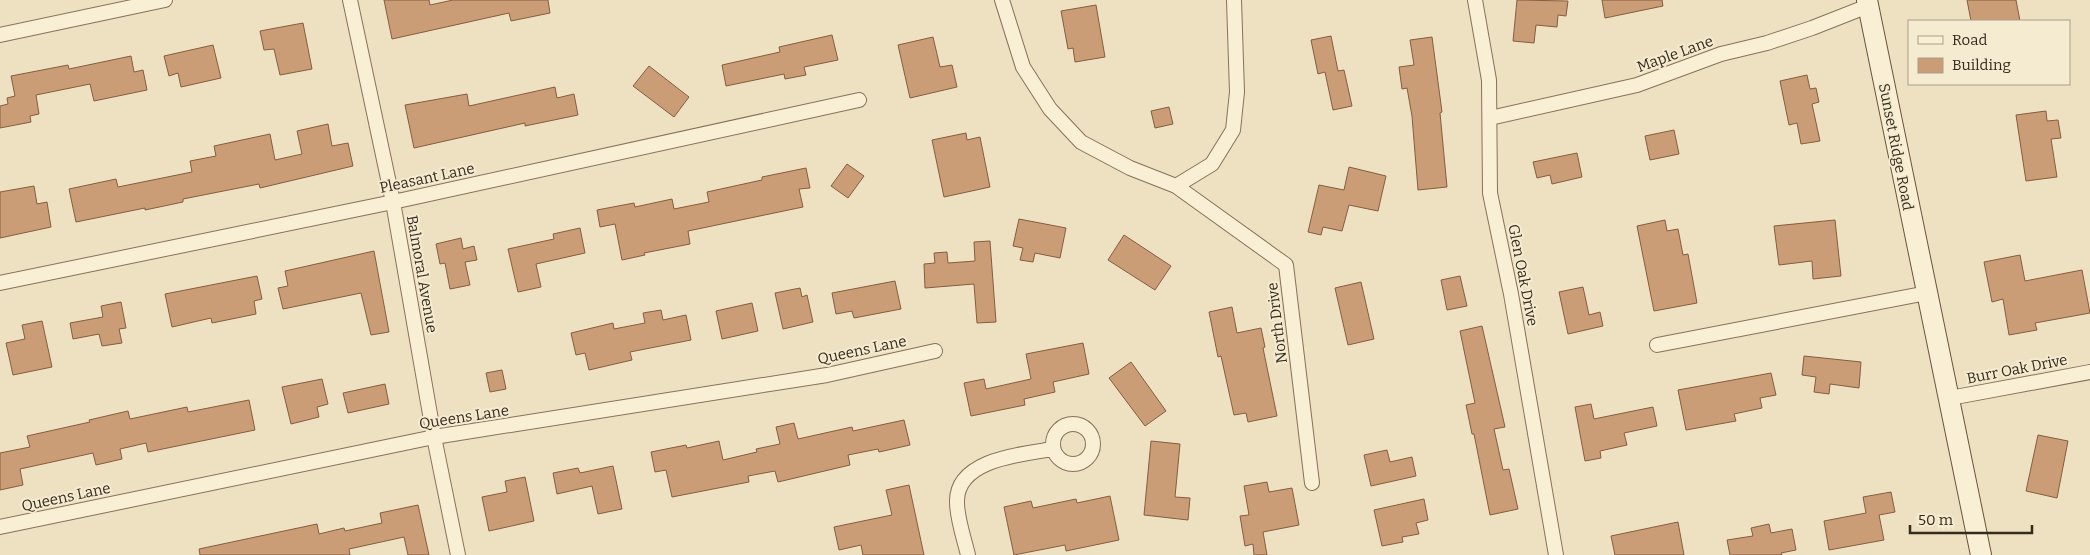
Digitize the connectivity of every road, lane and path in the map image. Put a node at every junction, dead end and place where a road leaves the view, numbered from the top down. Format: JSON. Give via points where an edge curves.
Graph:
{"nodes":[{"id":1,"x":165,"y":0,"type":"edge"},
{"id":2,"x":350,"y":0,"type":"edge"},
{"id":3,"x":1002,"y":0,"type":"edge"},
{"id":4,"x":1234,"y":0,"type":"edge"},
{"id":5,"x":1475,"y":0,"type":"edge"},
{"id":6,"x":1867,"y":3,"type":"edge"},
{"id":7,"x":0,"y":35,"type":"edge"},
{"id":8,"x":860,"y":100,"type":"dead end"},
{"id":9,"x":1490,"y":118,"type":"junction"},
{"id":10,"x":1176,"y":186,"type":"junction"},
{"id":11,"x":393,"y":202,"type":"junction"},
{"id":12,"x":0,"y":283,"type":"edge"},
{"id":13,"x":1927,"y":293,"type":"junction"},
{"id":14,"x":1658,"y":345,"type":"dead end"},
{"id":15,"x":935,"y":351,"type":"dead end"},
{"id":16,"x":2090,"y":372,"type":"edge"},
{"id":17,"x":1950,"y":398,"type":"junction"},
{"id":18,"x":434,"y":437,"type":"junction"},
{"id":19,"x":1054,"y":449,"type":"dead end"},
{"id":20,"x":1312,"y":483,"type":"dead end"},
{"id":21,"x":0,"y":527,"type":"edge"},
{"id":22,"x":458,"y":555,"type":"edge"},
{"id":23,"x":968,"y":555,"type":"edge"},
{"id":24,"x":1556,"y":555,"type":"edge"},
{"id":25,"x":1981,"y":555,"type":"edge"}],
"edges":[{"from":1,"to":7,"type":"street"},
{"from":2,"to":11,"type":"street","name":"Balmoral Avenue"},
{"from":3,"to":10,"type":"street","name":"North Drive","via":[[1023,67],[1050,109],[1081,142],[1130,168]]},
{"from":4,"to":10,"type":"street","via":[[1237,92],[1233,130],[1212,164]]},
{"from":5,"to":9,"type":"street","name":"Glen Oak Drive","via":[[1489,80]]},
{"from":6,"to":9,"type":"street","name":"Maple Lane","via":[[1812,28],[1721,54],[1637,85]]},
{"from":6,"to":13,"type":"street","name":"Sunset Ridge Road"},
{"from":8,"to":11,"type":"street","name":"Pleasant Lane"},
{"from":9,"to":24,"type":"street","name":"Glen Oak Drive","via":[[1490,193],[1512,294]]},
{"from":10,"to":20,"type":"street","name":"North Drive","via":[[1286,265]]},
{"from":11,"to":12,"type":"street","name":"Pleasant Lane"},
{"from":11,"to":18,"type":"street","name":"Balmoral Avenue"},
{"from":13,"to":14,"type":"street"},
{"from":13,"to":17,"type":"street","name":"Sunset Ridge Road"},
{"from":15,"to":18,"type":"street","name":"Queens Lane","via":[[827,375]]},
{"from":16,"to":17,"type":"street","name":"Burr Oak Drive"},
{"from":17,"to":25,"type":"street","name":"Sunset Ridge Road"},
{"from":18,"to":21,"type":"street","name":"Queens Lane"},
{"from":18,"to":22,"type":"street","name":"Balmoral Avenue"},
{"from":19,"to":23,"type":"street","via":[[986,464],[969,473],[957,501]]}]}
